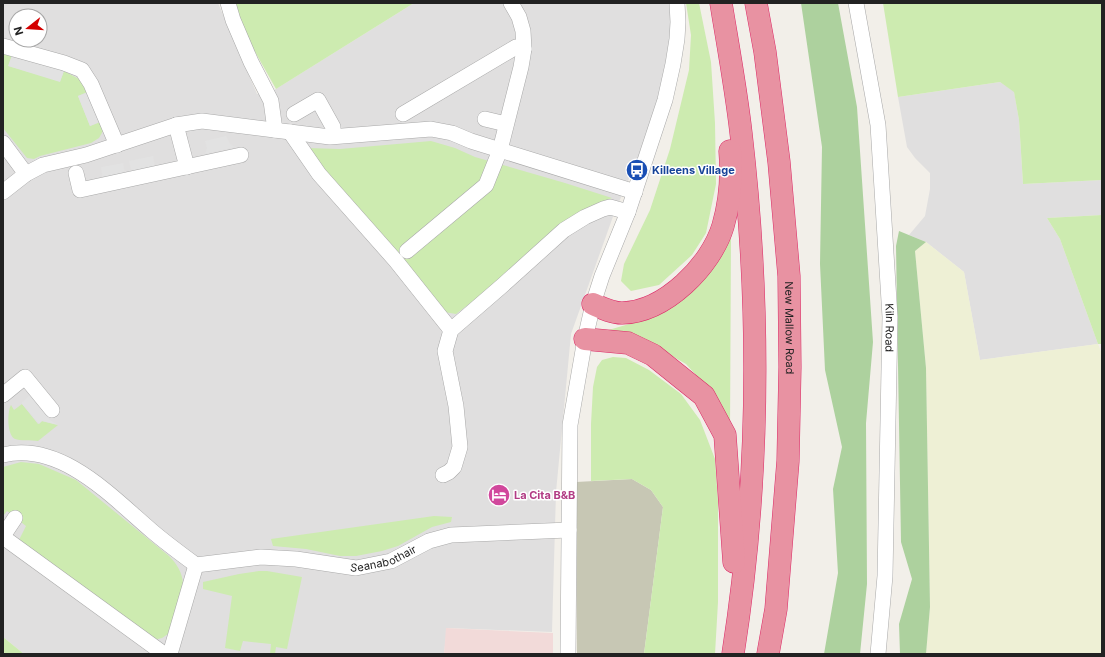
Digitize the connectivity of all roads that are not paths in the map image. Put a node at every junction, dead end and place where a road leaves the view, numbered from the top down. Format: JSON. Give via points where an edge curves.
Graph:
{"nodes":[{"id":1,"x":228,"y":3,"type":"edge"},
{"id":2,"x":511,"y":3,"type":"edge"},
{"id":3,"x":677,"y":3,"type":"edge"},
{"id":4,"x":721,"y":3,"type":"edge"},
{"id":5,"x":756,"y":3,"type":"edge"},
{"id":6,"x":856,"y":3,"type":"edge"},
{"id":7,"x":3,"y":46,"type":"edge"},
{"id":8,"x":524,"y":49,"type":"junction"},
{"id":9,"x":294,"y":114,"type":"dead end"},
{"id":10,"x":403,"y":114,"type":"dead end"},
{"id":11,"x":484,"y":119,"type":"dead end"},
{"id":12,"x":506,"y":124,"type":"junction"},
{"id":13,"x":176,"y":125,"type":"junction"},
{"id":14,"x":283,"y":131,"type":"junction"},
{"id":15,"x":333,"y":136,"type":"junction"},
{"id":16,"x":3,"y":143,"type":"edge"},
{"id":17,"x":117,"y":145,"type":"junction"},
{"id":18,"x":500,"y":150,"type":"junction"},
{"id":19,"x":241,"y":155,"type":"dead end"},
{"id":20,"x":186,"y":167,"type":"junction"},
{"id":21,"x":76,"y":173,"type":"dead end"},
{"id":22,"x":26,"y":174,"type":"junction"},
{"id":23,"x":3,"y":192,"type":"edge"},
{"id":24,"x":635,"y":192,"type":"junction"},
{"id":25,"x":628,"y":212,"type":"junction"},
{"id":26,"x":407,"y":251,"type":"dead end"},
{"id":27,"x":593,"y":304,"type":"junction"},
{"id":28,"x":451,"y":330,"type":"junction"},
{"id":29,"x":585,"y":339,"type":"junction"},
{"id":30,"x":3,"y":395,"type":"edge"},
{"id":31,"x":52,"y":410,"type":"dead end"},
{"id":32,"x":3,"y":455,"type":"edge"},
{"id":33,"x":443,"y":475,"type":"dead end"},
{"id":34,"x":15,"y":518,"type":"dead end"},
{"id":35,"x":569,"y":530,"type":"junction"},
{"id":36,"x":3,"y":537,"type":"edge"},
{"id":37,"x":196,"y":565,"type":"junction"},
{"id":38,"x":738,"y":619,"type":"junction"},
{"id":39,"x":164,"y":654,"type":"edge"},
{"id":40,"x":170,"y":654,"type":"edge"},
{"id":41,"x":568,"y":654,"type":"edge"},
{"id":42,"x":733,"y":654,"type":"edge"},
{"id":43,"x":768,"y":654,"type":"edge"},
{"id":44,"x":878,"y":654,"type":"edge"}],
"edges":[{"from":1,"to":14,"type":"street","via":[[251,62]]},
{"from":2,"to":8,"type":"street","via":[[523,31]]},
{"from":3,"to":24,"type":"street","via":[[677,33],[669,82]]},
{"from":4,"to":27,"type":"highway","via":[[731,156],[729,203],[722,228],[712,250],[689,279],[654,305],[642,310],[615,312]]},
{"from":4,"to":38,"type":"highway","via":[[741,131],[752,271],[754,415],[749,514]]},
{"from":5,"to":43,"type":"highway","name":"New Mallow Road","via":[[779,162],[789,276],[790,367],[786,477],[776,609]]},
{"from":6,"to":44,"type":"street","name":"Kiln Road","via":[[878,125],[890,317],[885,576]]},
{"from":7,"to":17,"type":"street","via":[[82,70],[91,84]]},
{"from":8,"to":10,"type":"street","via":[[516,48]]},
{"from":8,"to":12,"type":"street"},
{"from":9,"to":15,"type":"street","via":[[318,100],[333,126]]},
{"from":11,"to":12,"type":"street"},
{"from":12,"to":18,"type":"street"},
{"from":13,"to":14,"type":"street","via":[[202,121]]},
{"from":13,"to":17,"type":"street"},
{"from":13,"to":20,"type":"street"},
{"from":14,"to":15,"type":"street"},
{"from":14,"to":28,"type":"street"},
{"from":15,"to":18,"type":"street","via":[[430,129],[452,133],[471,142]]},
{"from":16,"to":22,"type":"street"},
{"from":17,"to":22,"type":"street","via":[[43,165]]},
{"from":18,"to":24,"type":"street"},
{"from":18,"to":26,"type":"street","via":[[486,185]]},
{"from":19,"to":20,"type":"street"},
{"from":20,"to":21,"type":"street","via":[[80,190]]},
{"from":22,"to":23,"type":"street"},
{"from":24,"to":25,"type":"street"},
{"from":25,"to":27,"type":"street"},
{"from":25,"to":28,"type":"street","via":[[610,207],[585,217],[564,230]]},
{"from":27,"to":29,"type":"street"},
{"from":28,"to":33,"type":"street","via":[[445,351],[456,406],[460,447],[454,467]]},
{"from":29,"to":35,"type":"street","via":[[570,425]]},
{"from":29,"to":38,"type":"highway","via":[[628,343],[654,354],[704,396],[725,435]]},
{"from":30,"to":31,"type":"street","via":[[25,377]]},
{"from":32,"to":37,"type":"street","via":[[15,452],[46,456],[74,469],[102,488]]},
{"from":34,"to":36,"type":"street"},
{"from":35,"to":37,"type":"street","name":"Seanabothair","via":[[450,536],[429,541],[391,561],[356,568],[296,559],[261,557]]},
{"from":35,"to":41,"type":"street"},
{"from":36,"to":39,"type":"street"},
{"from":37,"to":40,"type":"street"},
{"from":38,"to":42,"type":"highway"}]}
